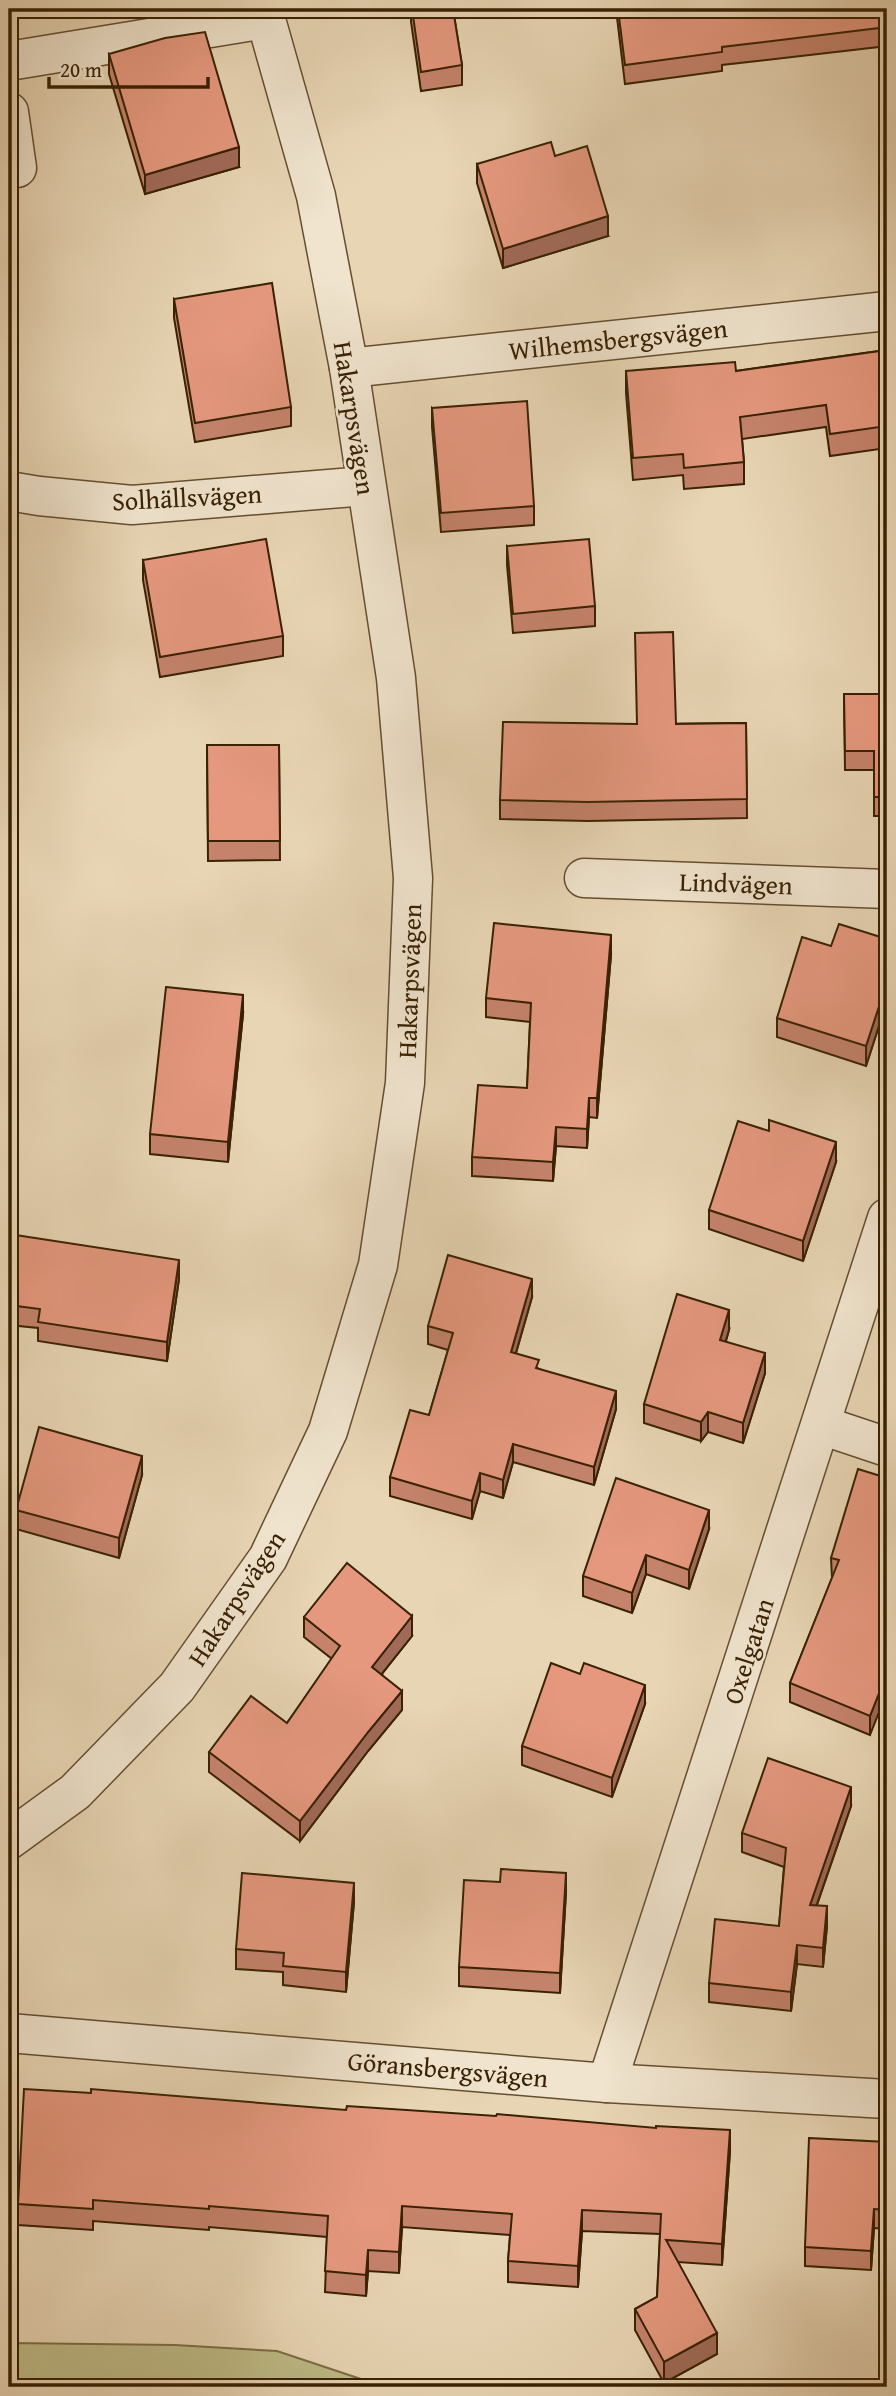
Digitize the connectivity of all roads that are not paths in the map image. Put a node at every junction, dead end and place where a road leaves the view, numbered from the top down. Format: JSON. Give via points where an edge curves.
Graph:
{"nodes":[{"id":1,"x":264,"y":14,"type":"edge"},
{"id":2,"x":9,"y":61,"type":"edge"},
{"id":3,"x":9,"y":112,"type":"edge"},
{"id":4,"x":17,"y":168,"type":"dead end"},
{"id":5,"x":887,"y":311,"type":"edge"},
{"id":6,"x":349,"y":368,"type":"junction"},
{"id":7,"x":366,"y":486,"type":"junction"},
{"id":8,"x":9,"y":491,"type":"edge"},
{"id":9,"x":584,"y":878,"type":"dead end"},
{"id":10,"x":887,"y":889,"type":"edge"},
{"id":11,"x":887,"y":1218,"type":"edge"},
{"id":12,"x":821,"y":1425,"type":"junction"},
{"id":13,"x":887,"y":1447,"type":"edge"},
{"id":14,"x":9,"y":1840,"type":"edge"},
{"id":15,"x":9,"y":2033,"type":"edge"},
{"id":16,"x":607,"y":2083,"type":"junction"},
{"id":17,"x":887,"y":2099,"type":"edge"}],
"edges":[{"from":1,"to":2,"type":"street"},
{"from":1,"to":6,"type":"street","name":"Hakarpsvägen","via":[[316,197]]},
{"from":3,"to":4,"type":"street"},
{"from":5,"to":6,"type":"street","name":"Wilhemsbergsvägen"},
{"from":6,"to":7,"type":"street","name":"Hakarpsvägen"},
{"from":7,"to":8,"type":"street","name":"Solhällsvägen","via":[[132,505]]},
{"from":7,"to":14,"type":"street","name":"Hakarpsvägen","via":[[396,678],[413,878],[405,1083],[377,1265],[328,1431],[268,1558],[177,1687],[75,1792]]},
{"from":9,"to":10,"type":"street","name":"Lindvägen"},
{"from":11,"to":12,"type":"street","name":"Oxelgatan"},
{"from":12,"to":13,"type":"street"},
{"from":12,"to":16,"type":"street","name":"Oxelgatan"},
{"from":15,"to":16,"type":"street","name":"Göransbergsvägen"},
{"from":16,"to":17,"type":"street","name":"Göransbergsvägen"}]}
